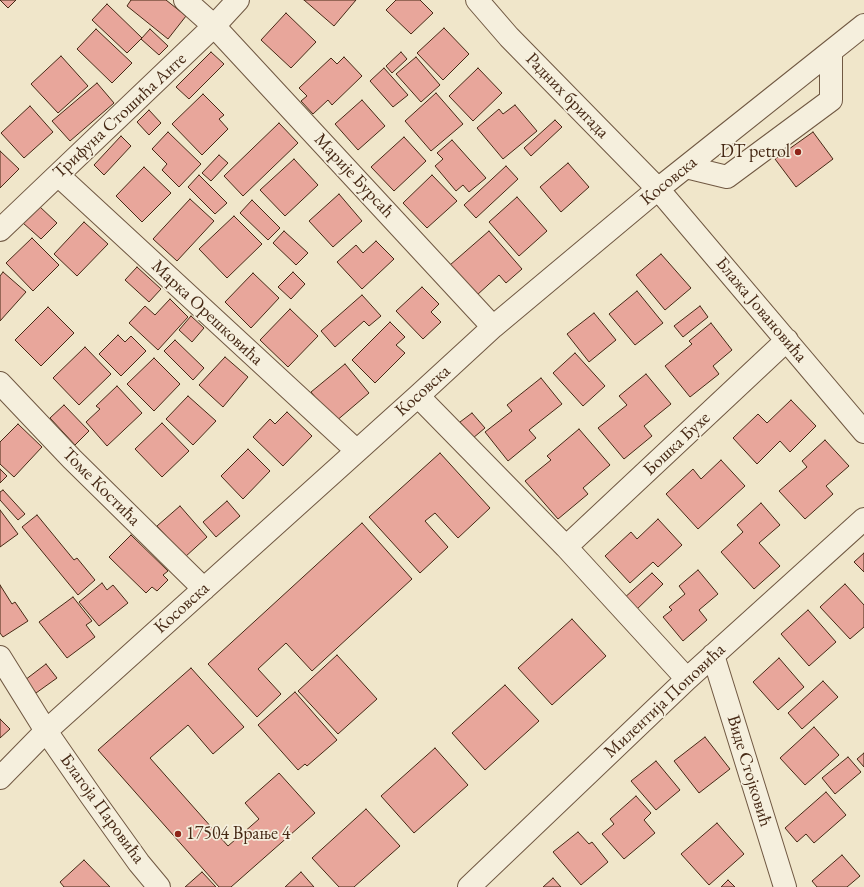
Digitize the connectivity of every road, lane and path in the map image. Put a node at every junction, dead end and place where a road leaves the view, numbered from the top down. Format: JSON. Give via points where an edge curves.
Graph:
{"nodes":[{"id":1,"x":185,"y":0,"type":"edge"},
{"id":2,"x":238,"y":0,"type":"edge"},
{"id":3,"x":477,"y":0,"type":"edge"},
{"id":4,"x":864,"y":25,"type":"edge"},
{"id":5,"x":214,"y":26,"type":"junction"},
{"id":6,"x":831,"y":52,"type":"junction"},
{"id":7,"x":686,"y":167,"type":"junction"},
{"id":8,"x":58,"y":175,"type":"junction"},
{"id":9,"x":658,"y":189,"type":"junction"},
{"id":10,"x":0,"y":230,"type":"edge"},
{"id":11,"x":494,"y":326,"type":"junction"},
{"id":12,"x":787,"y":340,"type":"junction"},
{"id":13,"x":0,"y":383,"type":"edge"},
{"id":14,"x":418,"y":396,"type":"junction"},
{"id":15,"x":864,"y":432,"type":"edge"},
{"id":16,"x":357,"y":451,"type":"junction"},
{"id":17,"x":864,"y":519,"type":"edge"},
{"id":18,"x":566,"y":547,"type":"junction"},
{"id":19,"x":204,"y":589,"type":"junction"},
{"id":20,"x":713,"y":655,"type":"junction"},
{"id":21,"x":0,"y":657,"type":"edge"},
{"id":22,"x":687,"y":679,"type":"junction"},
{"id":23,"x":46,"y":731,"type":"junction"},
{"id":24,"x":0,"y":778,"type":"edge"},
{"id":25,"x":471,"y":886,"type":"edge"},
{"id":26,"x":159,"y":887,"type":"edge"},
{"id":27,"x":785,"y":887,"type":"edge"}],
"edges":[{"from":1,"to":5,"type":"street","name":"Марије Бурсаћ"},
{"from":2,"to":5,"type":"street","name":"Трифуна Стошића Анте"},
{"from":3,"to":9,"type":"street","name":"Радних бригада","via":[[509,37]]},
{"from":4,"to":6,"type":"street","name":"Косовска"},
{"from":5,"to":8,"type":"street","name":"Трифуна Стошића Анте"},
{"from":5,"to":11,"type":"street","name":"Марије Бурсаћ"},
{"from":6,"to":7,"type":"street","name":"Косовска"},
{"from":6,"to":7,"type":"street","via":[[832,100],[727,177]]},
{"from":7,"to":9,"type":"street","name":"Косовска"},
{"from":8,"to":10,"type":"street","name":"Трифуна Стошића Анте"},
{"from":8,"to":16,"type":"street","name":"Марка Орешковића"},
{"from":9,"to":11,"type":"street","name":"Косовска"},
{"from":9,"to":12,"type":"street","name":"Блажа Јовановића"},
{"from":11,"to":14,"type":"street","name":"Косовска"},
{"from":12,"to":15,"type":"street","name":"Блажа Јовановића"},
{"from":12,"to":18,"type":"street","name":"Бошка Бухе"},
{"from":13,"to":19,"type":"street","name":"Томе Костића","via":[[72,459]]},
{"from":14,"to":16,"type":"street","name":"Косовска"},
{"from":14,"to":18,"type":"street"},
{"from":16,"to":19,"type":"street","name":"Косовска"},
{"from":17,"to":20,"type":"street","name":"Милентија Поповића"},
{"from":18,"to":22,"type":"street"},
{"from":19,"to":23,"type":"street","name":"Косовска"},
{"from":20,"to":22,"type":"street","name":"Милентија Поповића"},
{"from":20,"to":27,"type":"street","name":"Виде Стојковић"},
{"from":21,"to":23,"type":"street","name":"Благоја Паровића"},
{"from":22,"to":25,"type":"street","name":"Милентија Поповића"},
{"from":23,"to":24,"type":"street","name":"Косовска"},
{"from":23,"to":26,"type":"street","name":"Благоја Паровића","via":[[139,863]]}]}
